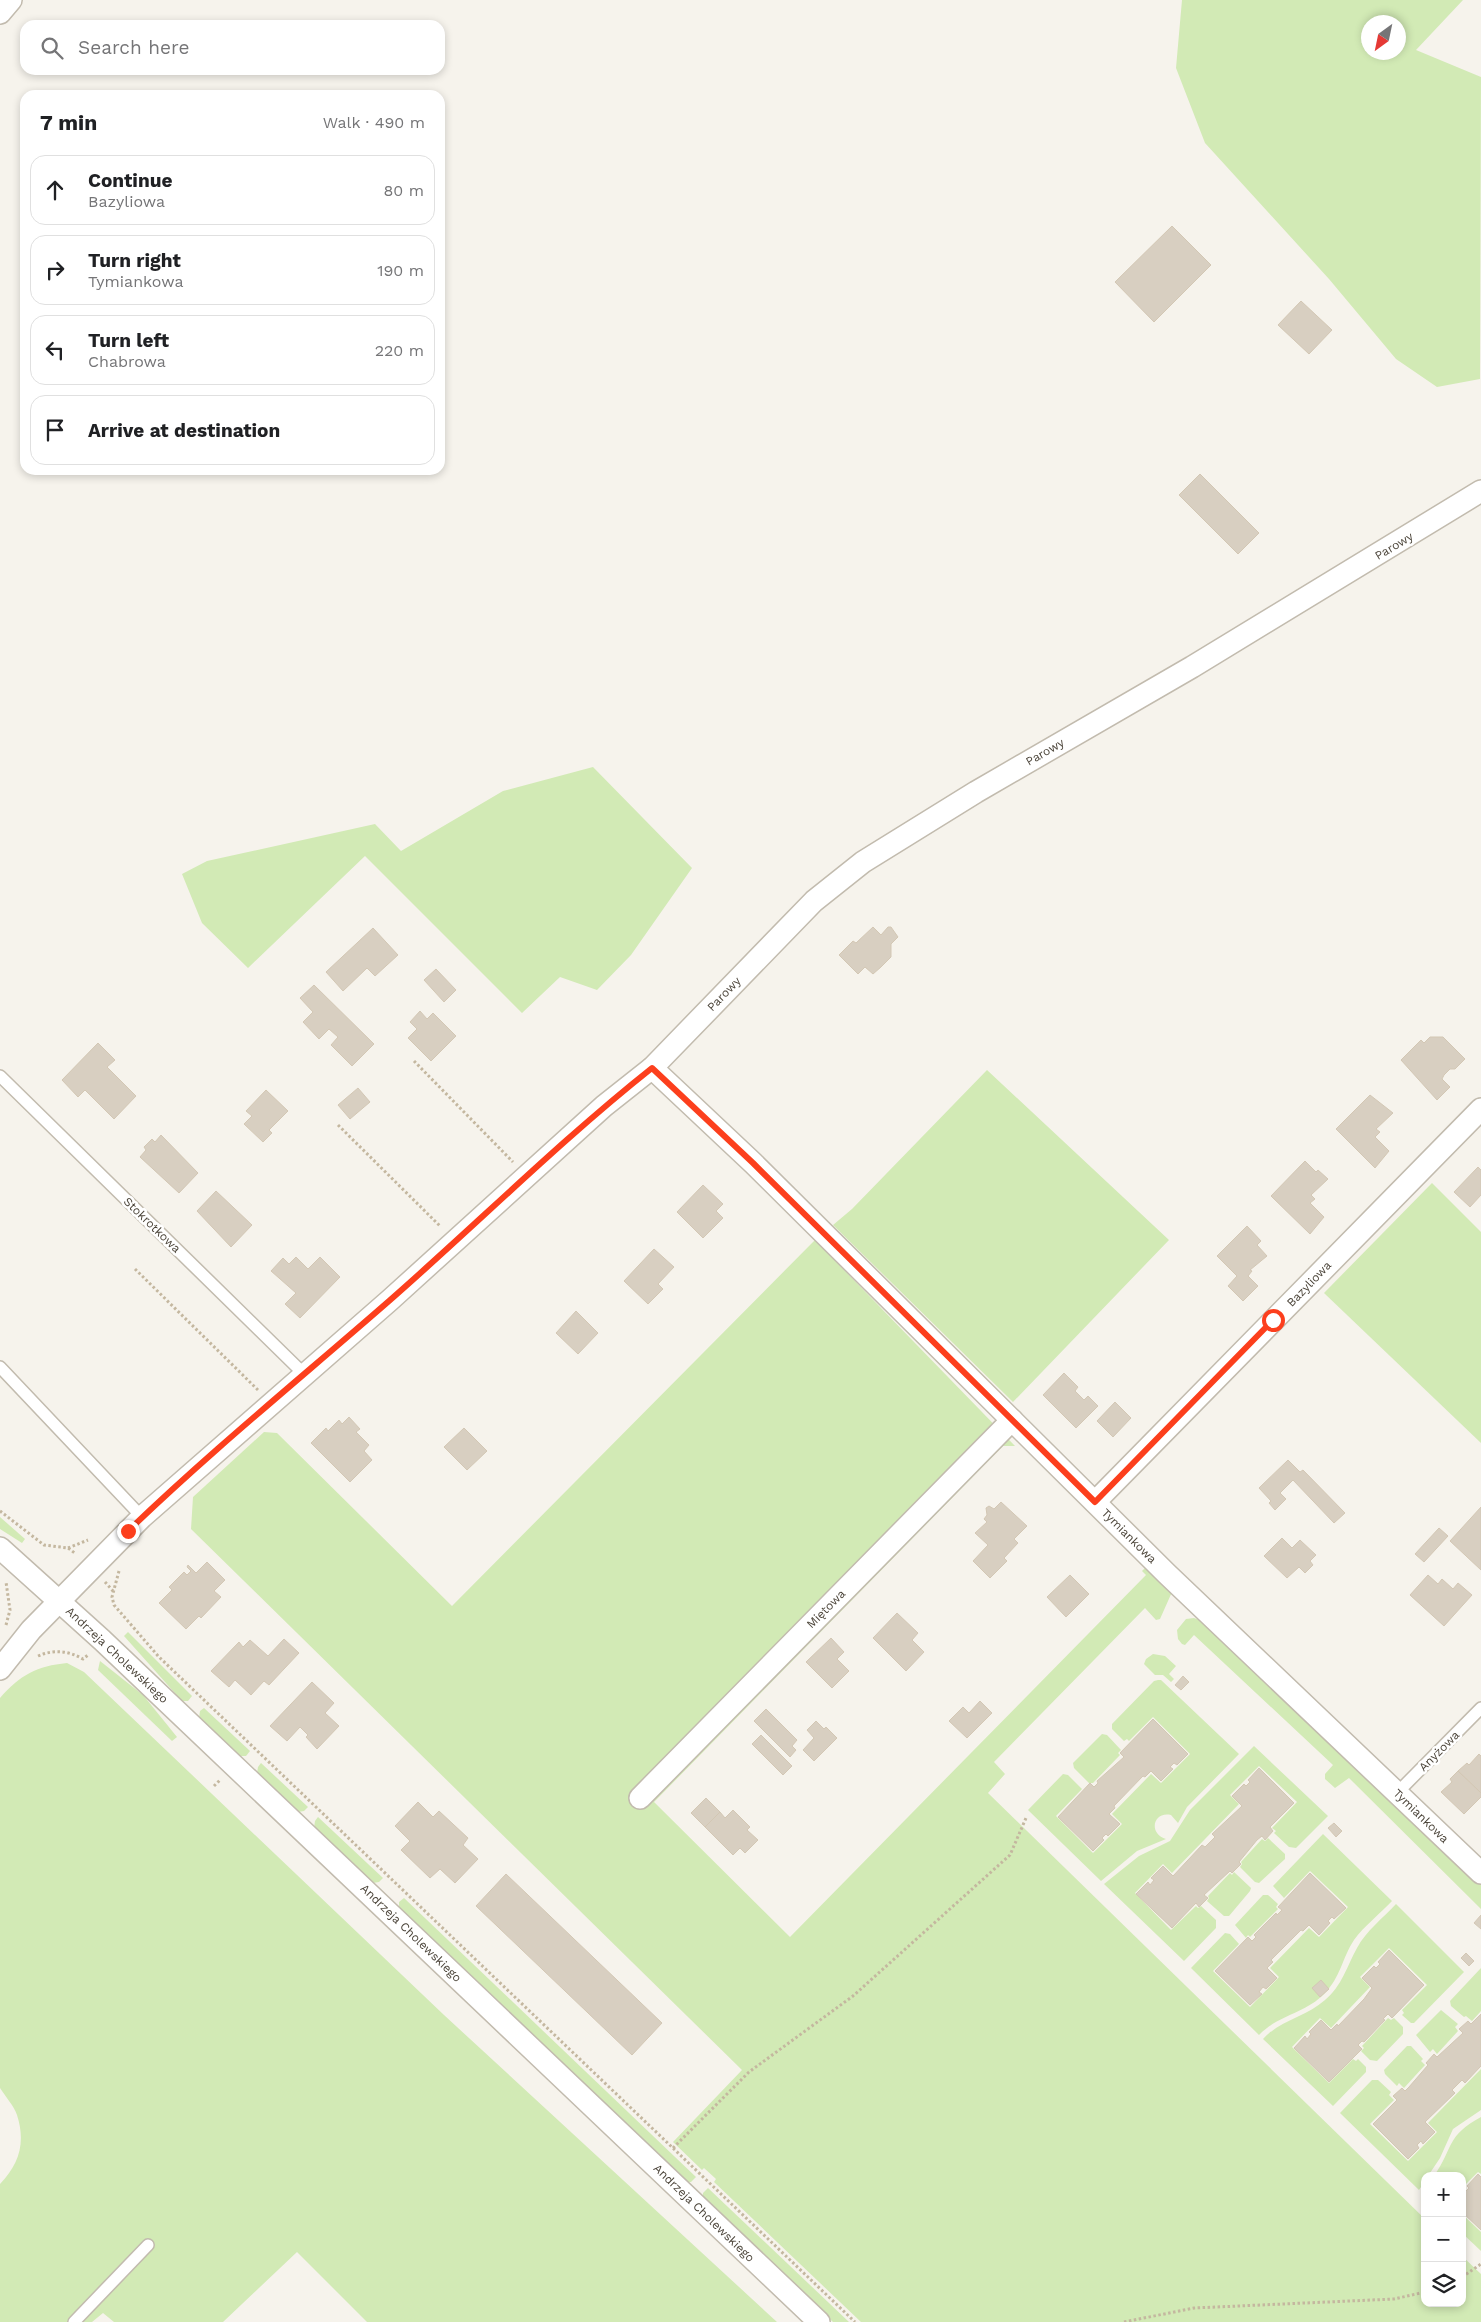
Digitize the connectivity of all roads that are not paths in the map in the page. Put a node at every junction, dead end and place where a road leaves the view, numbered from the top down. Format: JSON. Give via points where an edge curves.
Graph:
{"nodes":[{"id":1,"x":11,"y":0,"type":"edge"},
{"id":2,"x":0,"y":13,"type":"edge"},
{"id":3,"x":1481,"y":491,"type":"edge"},
{"id":4,"x":652,"y":1068,"type":"junction"},
{"id":5,"x":0,"y":1076,"type":"edge"},
{"id":6,"x":1481,"y":1109,"type":"edge"},
{"id":7,"x":0,"y":1367,"type":"edge"},
{"id":8,"x":304,"y":1374,"type":"junction"},
{"id":9,"x":1012,"y":1420,"type":"junction"},
{"id":10,"x":1095,"y":1502,"type":"junction"},
{"id":11,"x":142,"y":1517,"type":"junction"},
{"id":12,"x":0,"y":1548,"type":"edge"},
{"id":13,"x":59,"y":1600,"type":"junction"},
{"id":14,"x":0,"y":1670,"type":"edge"},
{"id":15,"x":1481,"y":1708,"type":"edge"},
{"id":16,"x":1397,"y":1793,"type":"junction"},
{"id":17,"x":640,"y":1798,"type":"dead end"},
{"id":18,"x":1481,"y":1874,"type":"edge"},
{"id":19,"x":148,"y":2245,"type":"dead end"},
{"id":20,"x":74,"y":2322,"type":"edge"},
{"id":21,"x":819,"y":2322,"type":"edge"}],
"edges":[{"from":1,"to":2,"type":"street"},
{"from":3,"to":4,"type":"street","name":"Parowy","via":[[862,862],[814,902]]},
{"from":4,"to":8,"type":"street","name":"Parowy","via":[[604,1106]]},
{"from":4,"to":9,"type":"street","name":"Tymiankowa","via":[[753,1163]]},
{"from":5,"to":8,"type":"lane","name":"Stokrotkowa"},
{"from":6,"to":10,"type":"street","name":"Bazyliowa"},
{"from":7,"to":11,"type":"lane"},
{"from":8,"to":11,"type":"street","name":"Parowy"},
{"from":9,"to":10,"type":"street","name":"Tymiankowa"},
{"from":9,"to":17,"type":"street","name":"Miętowa"},
{"from":10,"to":16,"type":"street","name":"Tymiankowa"},
{"from":11,"to":13,"type":"street","name":"Parowy"},
{"from":12,"to":13,"type":"street","name":"Andrzeja Cholewskiego"},
{"from":13,"to":14,"type":"street","name":"Parowy"},
{"from":13,"to":21,"type":"street","name":"Andrzeja Cholewskiego"},
{"from":15,"to":16,"type":"lane","name":"Anyżowa"},
{"from":16,"to":18,"type":"street","name":"Tymiankowa"},
{"from":19,"to":20,"type":"lane"}]}
